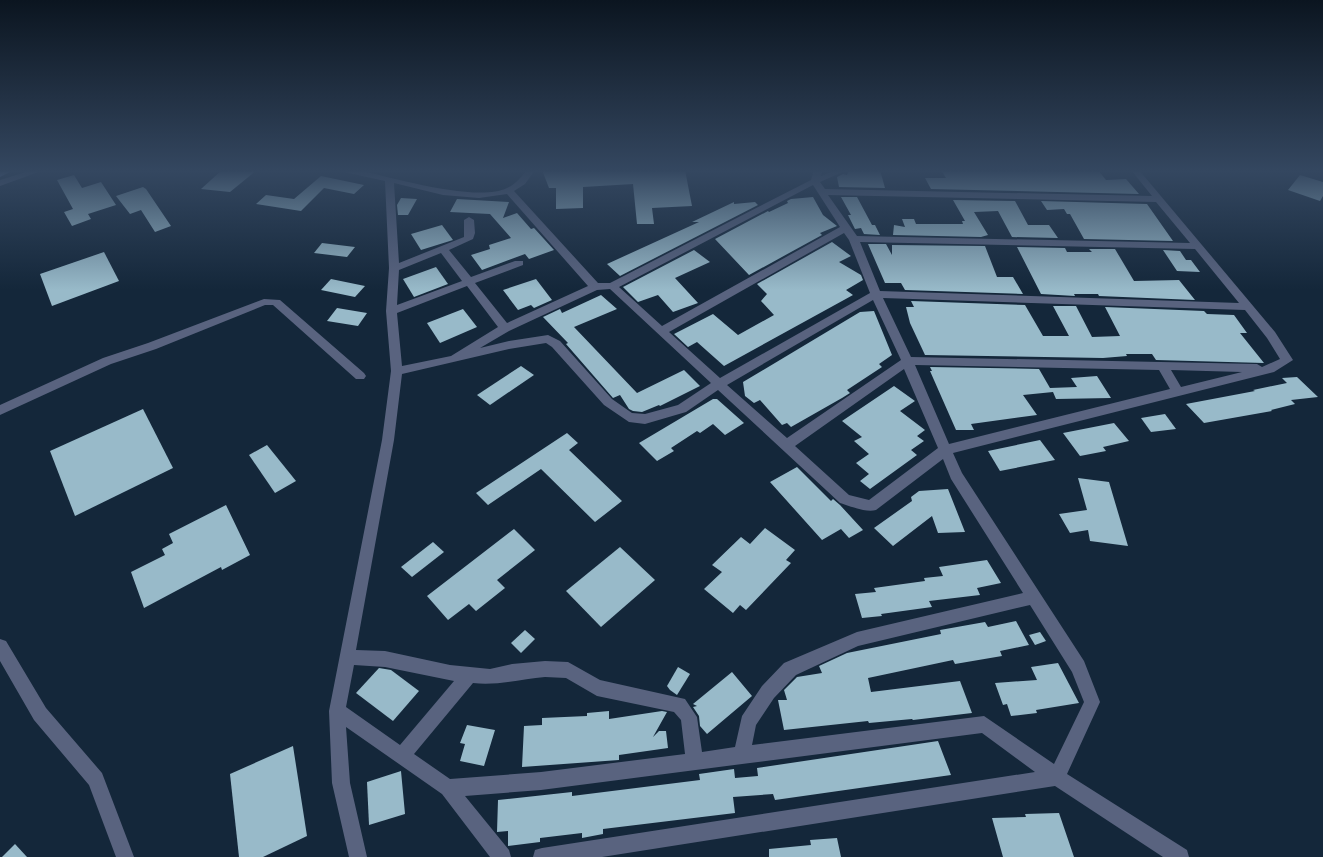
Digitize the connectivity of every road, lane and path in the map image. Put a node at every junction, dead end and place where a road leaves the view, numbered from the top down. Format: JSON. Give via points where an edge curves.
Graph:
{"nodes":[{"id":1,"x":387,"y":210,"type":"edge"},
{"id":2,"x":525,"y":210,"type":"edge"},
{"id":3,"x":762,"y":210,"type":"edge"},
{"id":4,"x":836,"y":210,"type":"edge"},
{"id":5,"x":1168,"y":210,"type":"edge"},
{"id":6,"x":469,"y":220,"type":"dead end"},
{"id":7,"x":850,"y":233,"type":"junction"},
{"id":8,"x":1198,"y":246,"type":"junction"},
{"id":9,"x":444,"y":250,"type":"junction"},
{"id":10,"x":519,"y":263,"type":"dead end"},
{"id":11,"x":394,"y":268,"type":"junction"},
{"id":12,"x":469,"y":282,"type":"junction"},
{"id":13,"x":612,"y":286,"type":"junction"},
{"id":14,"x":595,"y":287,"type":"junction"},
{"id":15,"x":876,"y":294,"type":"junction"},
{"id":16,"x":1248,"y":307,"type":"junction"},
{"id":17,"x":391,"y":311,"type":"junction"},
{"id":18,"x":504,"y":328,"type":"junction"},
{"id":19,"x":662,"y":331,"type":"junction"},
{"id":20,"x":454,"y":359,"type":"junction"},
{"id":21,"x":907,"y":361,"type":"junction"},
{"id":22,"x":1162,"y":366,"type":"junction"},
{"id":23,"x":1274,"y":368,"type":"junction"},
{"id":24,"x":397,"y":371,"type":"junction"},
{"id":25,"x":360,"y":376,"type":"dead end"},
{"id":26,"x":719,"y":384,"type":"junction"},
{"id":27,"x":1178,"y":392,"type":"junction"},
{"id":28,"x":0,"y":410,"type":"edge"},
{"id":29,"x":787,"y":445,"type":"junction"},
{"id":30,"x":945,"y":450,"type":"junction"},
{"id":31,"x":1034,"y":598,"type":"junction"},
{"id":32,"x":0,"y":646,"type":"edge"},
{"id":33,"x":348,"y":657,"type":"junction"},
{"id":34,"x":470,"y":675,"type":"junction"},
{"id":35,"x":337,"y":711,"type":"junction"},
{"id":36,"x":742,"y":755,"type":"junction"},
{"id":37,"x":402,"y":756,"type":"junction"},
{"id":38,"x":695,"y":761,"type":"junction"},
{"id":39,"x":1057,"y":777,"type":"junction"},
{"id":40,"x":448,"y":788,"type":"junction"},
{"id":41,"x":125,"y":857,"type":"edge"},
{"id":42,"x":358,"y":857,"type":"edge"},
{"id":43,"x":502,"y":857,"type":"edge"},
{"id":44,"x":542,"y":857,"type":"edge"},
{"id":45,"x":1180,"y":857,"type":"edge"}],
"edges":[{"from":1,"to":11,"type":"street"},
{"from":2,"to":14,"type":"street"},
{"from":3,"to":13,"type":"street"},
{"from":4,"to":7,"type":"street"},
{"from":5,"to":8,"type":"street"},
{"from":6,"to":9,"type":"street","via":[[468,239]]},
{"from":7,"to":8,"type":"street"},
{"from":7,"to":15,"type":"street"},
{"from":7,"to":19,"type":"street"},
{"from":8,"to":16,"type":"street"},
{"from":9,"to":11,"type":"street"},
{"from":9,"to":12,"type":"street"},
{"from":10,"to":12,"type":"street"},
{"from":11,"to":17,"type":"street"},
{"from":12,"to":17,"type":"street"},
{"from":12,"to":18,"type":"street"},
{"from":13,"to":14,"type":"street"},
{"from":13,"to":19,"type":"street"},
{"from":14,"to":18,"type":"street"},
{"from":15,"to":16,"type":"street"},
{"from":15,"to":21,"type":"street"},
{"from":15,"to":26,"type":"street"},
{"from":16,"to":23,"type":"street","via":[[1287,360]]},
{"from":17,"to":24,"type":"street"},
{"from":18,"to":20,"type":"street"},
{"from":19,"to":26,"type":"street"},
{"from":20,"to":24,"type":"street"},
{"from":20,"to":26,"type":"street","via":[[548,339],[608,402],[629,417],[645,419],[682,409]]},
{"from":21,"to":22,"type":"street"},
{"from":21,"to":29,"type":"street"},
{"from":21,"to":30,"type":"street"},
{"from":22,"to":23,"type":"street"},
{"from":22,"to":27,"type":"street"},
{"from":23,"to":27,"type":"street"},
{"from":24,"to":33,"type":"street","via":[[388,440]]},
{"from":25,"to":28,"type":"street","via":[[276,302],[264,302],[107,361]]},
{"from":26,"to":29,"type":"street"},
{"from":27,"to":30,"type":"street"},
{"from":29,"to":30,"type":"street","via":[[845,499],[871,506]]},
{"from":30,"to":31,"type":"street","via":[[956,475]]},
{"from":31,"to":36,"type":"street","via":[[857,639],[790,668],[768,692],[748,722]]},
{"from":31,"to":39,"type":"street","via":[[1078,667],[1092,702]]},
{"from":32,"to":41,"type":"street","via":[[40,714],[96,780]]},
{"from":33,"to":34,"type":"street","via":[[384,659]]},
{"from":33,"to":35,"type":"street"},
{"from":34,"to":37,"type":"street"},
{"from":34,"to":38,"type":"street","via":[[490,677],[545,668],[568,670],[597,688],[679,705],[689,717]]},
{"from":35,"to":37,"type":"street"},
{"from":35,"to":42,"type":"street","via":[[341,784]]},
{"from":36,"to":38,"type":"street"},
{"from":36,"to":39,"type":"street","via":[[984,724]]},
{"from":37,"to":40,"type":"street"},
{"from":38,"to":40,"type":"street","via":[[541,781]]},
{"from":39,"to":44,"type":"street"},
{"from":39,"to":45,"type":"street"},
{"from":40,"to":43,"type":"street"}]}
